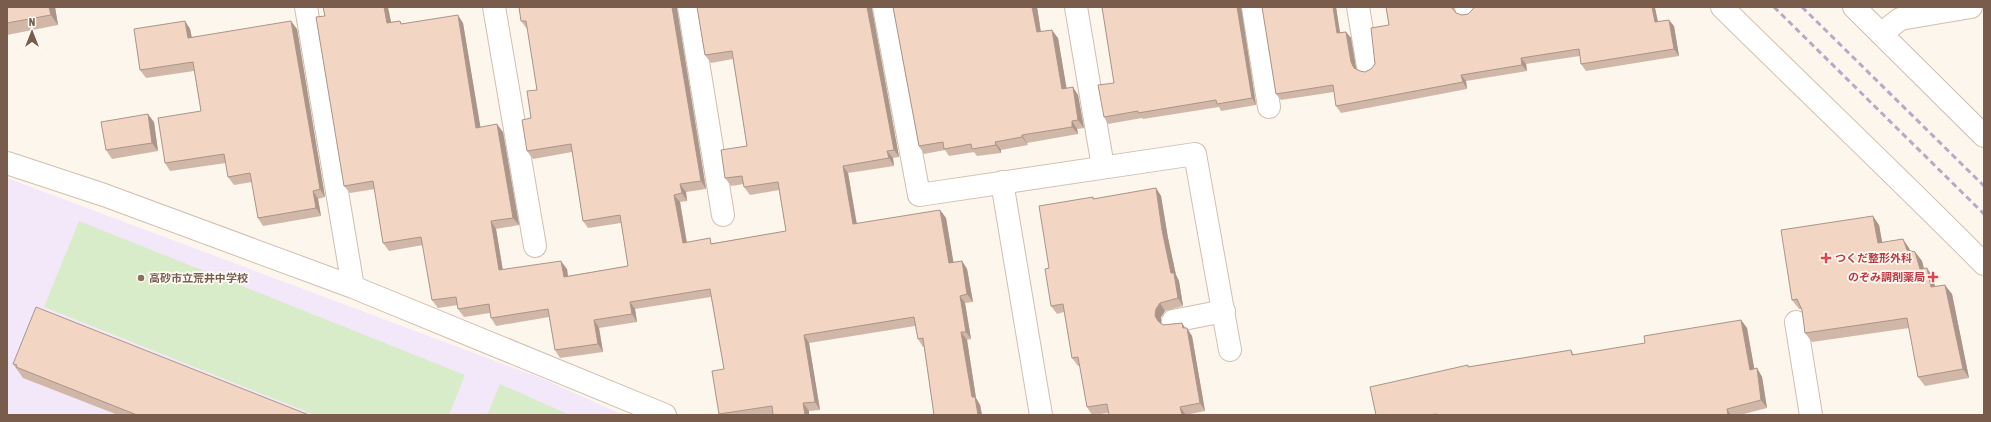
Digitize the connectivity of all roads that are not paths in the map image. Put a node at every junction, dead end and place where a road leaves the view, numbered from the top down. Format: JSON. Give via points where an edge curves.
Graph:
{"nodes":[{"id":1,"x":306,"y":7,"type":"edge"},
{"id":2,"x":494,"y":7,"type":"edge"},
{"id":3,"x":689,"y":7,"type":"edge"},
{"id":4,"x":884,"y":7,"type":"edge"},
{"id":5,"x":1076,"y":7,"type":"edge"},
{"id":6,"x":1253,"y":7,"type":"edge"},
{"id":7,"x":1358,"y":7,"type":"edge"},
{"id":8,"x":1722,"y":7,"type":"edge"},
{"id":9,"x":1854,"y":7,"type":"edge"},
{"id":10,"x":1971,"y":7,"type":"edge"},
{"id":11,"x":1914,"y":12,"type":"edge"},
{"id":12,"x":1881,"y":34,"type":"junction"},
{"id":13,"x":1368,"y":66,"type":"dead end"},
{"id":14,"x":1269,"y":107,"type":"dead end"},
{"id":15,"x":1984,"y":136,"type":"edge"},
{"id":16,"x":7,"y":163,"type":"edge"},
{"id":17,"x":1103,"y":167,"type":"junction"},
{"id":18,"x":1002,"y":182,"type":"junction"},
{"id":19,"x":724,"y":215,"type":"dead end"},
{"id":20,"x":535,"y":246,"type":"dead end"},
{"id":21,"x":1984,"y":264,"type":"edge"},
{"id":22,"x":353,"y":287,"type":"junction"},
{"id":23,"x":1224,"y":311,"type":"junction"},
{"id":24,"x":1173,"y":321,"type":"dead end"},
{"id":25,"x":1796,"y":322,"type":"dead end"},
{"id":26,"x":1230,"y":350,"type":"dead end"},
{"id":27,"x":665,"y":415,"type":"edge"},
{"id":28,"x":1042,"y":415,"type":"edge"},
{"id":29,"x":1811,"y":415,"type":"edge"}],
"edges":[{"from":1,"to":22,"type":"street"},
{"from":2,"to":20,"type":"street"},
{"from":3,"to":19,"type":"street"},
{"from":4,"to":18,"type":"street","via":[[918,195]]},
{"from":5,"to":17,"type":"street"},
{"from":6,"to":14,"type":"street"},
{"from":7,"to":13,"type":"street"},
{"from":8,"to":21,"type":"street"},
{"from":9,"to":12,"type":"street"},
{"from":10,"to":11,"type":"street"},
{"from":11,"to":12,"type":"street"},
{"from":12,"to":15,"type":"street"},
{"from":16,"to":22,"type":"street","via":[[104,195]]},
{"from":17,"to":18,"type":"street"},
{"from":17,"to":23,"type":"street","via":[[1195,154]]},
{"from":18,"to":28,"type":"street"},
{"from":22,"to":27,"type":"street"},
{"from":23,"to":24,"type":"street"},
{"from":23,"to":26,"type":"street"},
{"from":25,"to":29,"type":"street"}]}
